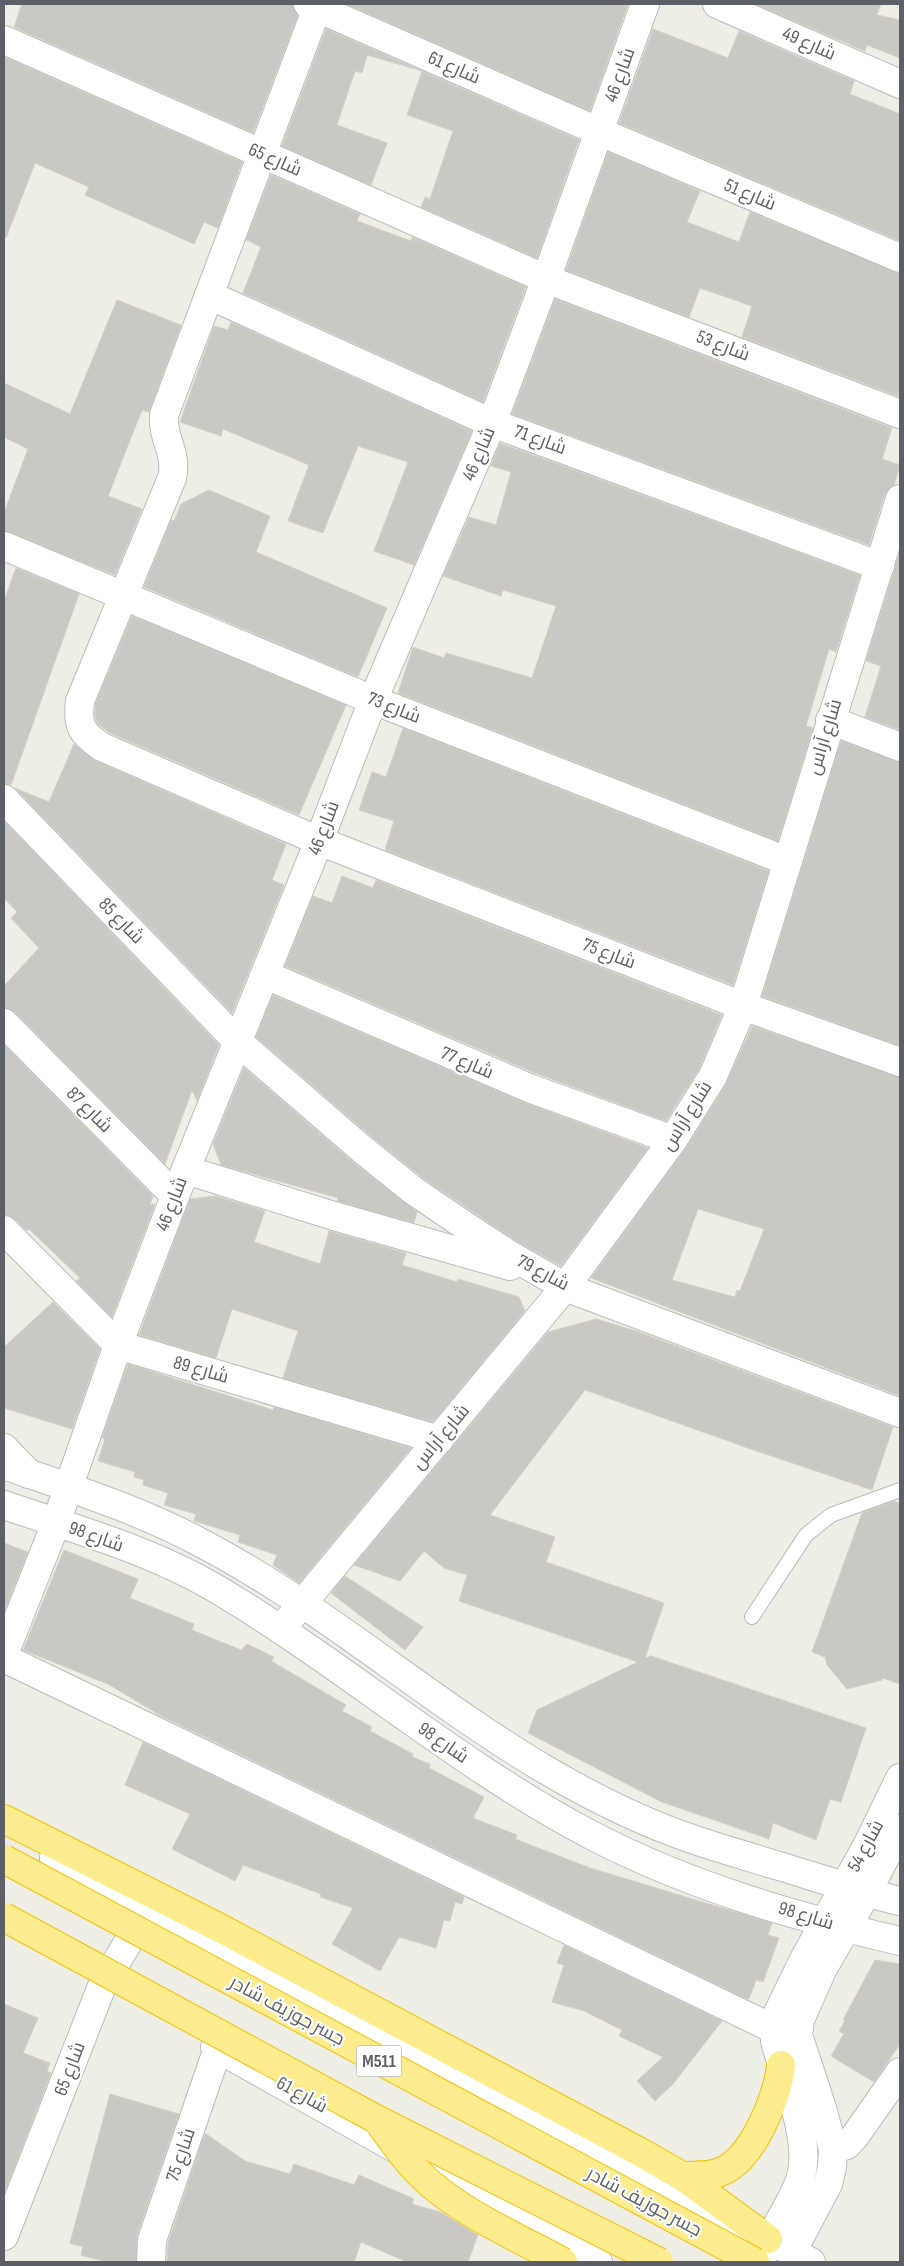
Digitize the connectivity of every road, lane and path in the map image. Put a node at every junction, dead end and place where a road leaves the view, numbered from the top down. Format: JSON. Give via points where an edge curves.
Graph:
{"nodes":[{"id":1,"x":645,"y":4,"type":"edge"},
{"id":2,"x":717,"y":4,"type":"edge"},
{"id":3,"x":313,"y":6,"type":"edge"},
{"id":4,"x":4,"y":40,"type":"edge"},
{"id":5,"x":900,"y":84,"type":"edge"},
{"id":6,"x":600,"y":132,"type":"junction"},
{"id":7,"x":262,"y":155,"type":"junction"},
{"id":8,"x":900,"y":258,"type":"edge"},
{"id":9,"x":546,"y":279,"type":"junction"},
{"id":10,"x":209,"y":295,"type":"junction"},
{"id":11,"x":900,"y":414,"type":"edge"},
{"id":12,"x":492,"y":422,"type":"junction"},
{"id":13,"x":900,"y":499,"type":"edge"},
{"id":14,"x":895,"y":534,"type":"edge"},
{"id":15,"x":4,"y":546,"type":"edge"},
{"id":16,"x":880,"y":566,"type":"junction"},
{"id":17,"x":123,"y":596,"type":"junction"},
{"id":18,"x":373,"y":700,"type":"junction"},
{"id":19,"x":830,"y":720,"type":"junction"},
{"id":20,"x":900,"y":747,"type":"edge"},
{"id":21,"x":4,"y":799,"type":"edge"},
{"id":22,"x":319,"y":841,"type":"junction"},
{"id":23,"x":787,"y":861,"type":"junction"},
{"id":24,"x":266,"y":975,"type":"junction"},
{"id":25,"x":743,"y":1006,"type":"junction"},
{"id":26,"x":4,"y":1023,"type":"edge"},
{"id":27,"x":238,"y":1042,"type":"junction"},
{"id":28,"x":900,"y":1062,"type":"edge"},
{"id":29,"x":673,"y":1140,"type":"junction"},
{"id":30,"x":186,"y":1170,"type":"junction"},
{"id":31,"x":175,"y":1196,"type":"junction"},
{"id":32,"x":4,"y":1230,"type":"edge"},
{"id":33,"x":554,"y":1281,"type":"junction"},
{"id":34,"x":118,"y":1345,"type":"junction"},
{"id":35,"x":900,"y":1413,"type":"edge"},
{"id":36,"x":439,"y":1440,"type":"junction"},
{"id":37,"x":4,"y":1448,"type":"edge"},
{"id":38,"x":16,"y":1469,"type":"edge"},
{"id":39,"x":69,"y":1486,"type":"junction"},
{"id":40,"x":900,"y":1490,"type":"edge"},
{"id":41,"x":4,"y":1504,"type":"edge"},
{"id":42,"x":56,"y":1523,"type":"junction"},
{"id":43,"x":301,"y":1603,"type":"junction"},
{"id":44,"x":752,"y":1617,"type":"dead end"},
{"id":45,"x":281,"y":1629,"type":"junction"},
{"id":46,"x":4,"y":1654,"type":"edge"},
{"id":47,"x":4,"y":1658,"type":"edge"},
{"id":48,"x":900,"y":1778,"type":"edge"},
{"id":49,"x":4,"y":1819,"type":"edge"},
{"id":50,"x":900,"y":1829,"type":"edge"},
{"id":51,"x":4,"y":1832,"type":"edge"},
{"id":52,"x":4,"y":1859,"type":"edge"},
{"id":53,"x":855,"y":1890,"type":"junction"},
{"id":54,"x":900,"y":1901,"type":"edge"},
{"id":55,"x":148,"y":1909,"type":"junction"},
{"id":56,"x":4,"y":1917,"type":"edge"},
{"id":57,"x":835,"y":1926,"type":"junction"},
{"id":58,"x":4,"y":1930,"type":"edge"},
{"id":59,"x":900,"y":1942,"type":"edge"},
{"id":60,"x":102,"y":1986,"type":"junction"},
{"id":61,"x":774,"y":2028,"type":"junction"},
{"id":62,"x":218,"y":2048,"type":"junction"},
{"id":63,"x":781,"y":2066,"type":"junction"},
{"id":64,"x":900,"y":2072,"type":"edge"},
{"id":65,"x":376,"y":2119,"type":"junction"},
{"id":66,"x":833,"y":2149,"type":"junction"},
{"id":67,"x":682,"y":2176,"type":"junction"},
{"id":68,"x":4,"y":2236,"type":"edge"},
{"id":69,"x":777,"y":2256,"type":"edge"},
{"id":70,"x":151,"y":2262,"type":"edge"},
{"id":71,"x":563,"y":2262,"type":"edge"},
{"id":72,"x":598,"y":2262,"type":"edge"},
{"id":73,"x":659,"y":2262,"type":"edge"}],
"edges":[{"from":1,"to":6,"type":"street","name":"شارع 46"},
{"from":2,"to":5,"type":"street","name":"شارع 49"},
{"from":3,"to":6,"type":"street","name":"شارع 61"},
{"from":3,"to":7,"type":"street","name":"شارع 75"},
{"from":4,"to":7,"type":"street","name":"شارع 65"},
{"from":6,"to":8,"type":"street","name":"شارع 51"},
{"from":6,"to":9,"type":"street","name":"شارع 46"},
{"from":7,"to":9,"type":"street","name":"شارع 65"},
{"from":7,"to":10,"type":"street","name":"شارع 75"},
{"from":9,"to":11,"type":"street","name":"شارع 53"},
{"from":9,"to":12,"type":"street","name":"شارع 46"},
{"from":10,"to":12,"type":"street","name":"شارع 71"},
{"from":10,"to":17,"type":"street","name":"شارع 75","via":[[164,415],[163,429],[175,465],[172,478]]},
{"from":12,"to":16,"type":"street","name":"شارع 71"},
{"from":12,"to":18,"type":"street","name":"شارع 46"},
{"from":13,"to":14,"type":"street","name":"شارع آراس"},
{"from":14,"to":16,"type":"street","name":"شارع آراس"},
{"from":15,"to":17,"type":"street","name":"شارع 73"},
{"from":16,"to":19,"type":"street","name":"شارع آراس"},
{"from":17,"to":18,"type":"street","name":"شارع 73"},
{"from":17,"to":22,"type":"street","name":"شارع 75","via":[[80,701],[78,720],[86,737],[102,747]]},
{"from":18,"to":22,"type":"street","name":"شارع 46"},
{"from":18,"to":23,"type":"street","name":"شارع 73"},
{"from":19,"to":20,"type":"street"},
{"from":19,"to":23,"type":"street","name":"شارع آراس"},
{"from":21,"to":27,"type":"street","name":"شارع 85"},
{"from":22,"to":24,"type":"street","name":"شارع 46"},
{"from":22,"to":25,"type":"street","name":"شارع 75"},
{"from":23,"to":25,"type":"street","name":"شارع آراس"},
{"from":24,"to":27,"type":"street","name":"شارع 46"},
{"from":24,"to":29,"type":"street","name":"شارع 77","via":[[528,1088]]},
{"from":25,"to":28,"type":"street","name":"شارع 75"},
{"from":25,"to":29,"type":"street","name":"شارع آراس","via":[[713,1076]]},
{"from":26,"to":31,"type":"street","name":"شارع 87"},
{"from":27,"to":30,"type":"street","name":"شارع 46"},
{"from":27,"to":33,"type":"street","name":"شارع 79","via":[[316,1112],[414,1191]]},
{"from":29,"to":33,"type":"street","name":"شارع آراس"},
{"from":30,"to":31,"type":"street","name":"شارع 46"},
{"from":30,"to":33,"type":"street"},
{"from":31,"to":34,"type":"street","name":"شارع 46"},
{"from":32,"to":34,"type":"street","name":"شارع 89"},
{"from":33,"to":35,"type":"street","name":"شارع 79"},
{"from":33,"to":36,"type":"street","name":"شارع آراس"},
{"from":34,"to":36,"type":"street","name":"شارع 89"},
{"from":34,"to":39,"type":"street","name":"شارع 46"},
{"from":36,"to":43,"type":"street","name":"شارع آراس"},
{"from":37,"to":38,"type":"street"},
{"from":38,"to":39,"type":"street"},
{"from":39,"to":42,"type":"street","name":"شارع 46"},
{"from":39,"to":43,"type":"street","via":[[158,1520],[208,1546]]},
{"from":40,"to":44,"type":"lane","via":[[831,1515],[806,1535]]},
{"from":41,"to":42,"type":"street","name":"شارع 98"},
{"from":42,"to":45,"type":"street","name":"شارع 98","via":[[156,1559],[212,1587]]},
{"from":42,"to":46,"type":"street","name":"شارع 46"},
{"from":43,"to":45,"type":"street","name":"شارع آراس"},
{"from":43,"to":53,"type":"street","via":[[516,1751],[601,1800],[691,1838]]},
{"from":45,"to":57,"type":"street","name":"شارع 98","via":[[466,1759],[594,1837],[709,1886]]},
{"from":47,"to":61,"type":"street"},
{"from":48,"to":53,"type":"street","name":"شارع 54"},
{"from":49,"to":67,"type":"highway","via":[[220,1928]]},
{"from":50,"to":53,"type":"street","name":"شارع 54"},
{"from":51,"to":55,"type":"street"},
{"from":52,"to":69,"type":"highway","name":"جسر جوزيف شادر","number":"M511","bridge":true},
{"from":53,"to":54,"type":"street"},
{"from":53,"to":57,"type":"street"},
{"from":55,"to":60,"type":"street","name":"شارع 65"},
{"from":55,"to":69,"type":"street"},
{"from":56,"to":65,"type":"highway","number":"M511","bridge":true},
{"from":57,"to":59,"type":"street","name":"شارع 98"},
{"from":57,"to":61,"type":"street","via":[[776,2017]]},
{"from":57,"to":66,"type":"street","via":[[822,1970],[800,2020],[798,2035]]},
{"from":58,"to":60,"type":"street","name":"شارع 61"},
{"from":60,"to":62,"type":"street","name":"شارع 61"},
{"from":60,"to":68,"type":"street","name":"شارع 65"},
{"from":61,"to":63,"type":"street"},
{"from":62,"to":70,"type":"street","name":"شارع 75","via":[[152,2240]]},
{"from":62,"to":72,"type":"street","name":"شارع 61"},
{"from":63,"to":67,"type":"highway","via":[[780,2079],[761,2127],[734,2166],[719,2173]]},
{"from":63,"to":69,"type":"street","via":[[801,2133],[804,2158]]},
{"from":64,"to":66,"type":"street","via":[[855,2136],[847,2145]]},
{"from":65,"to":71,"type":"highway","bridge":true,"via":[[418,2172],[439,2191]]},
{"from":65,"to":73,"type":"highway","number":"M511","bridge":true},
{"from":66,"to":69,"type":"street","via":[[828,2184]]},
{"from":67,"to":69,"type":"highway"}]}
